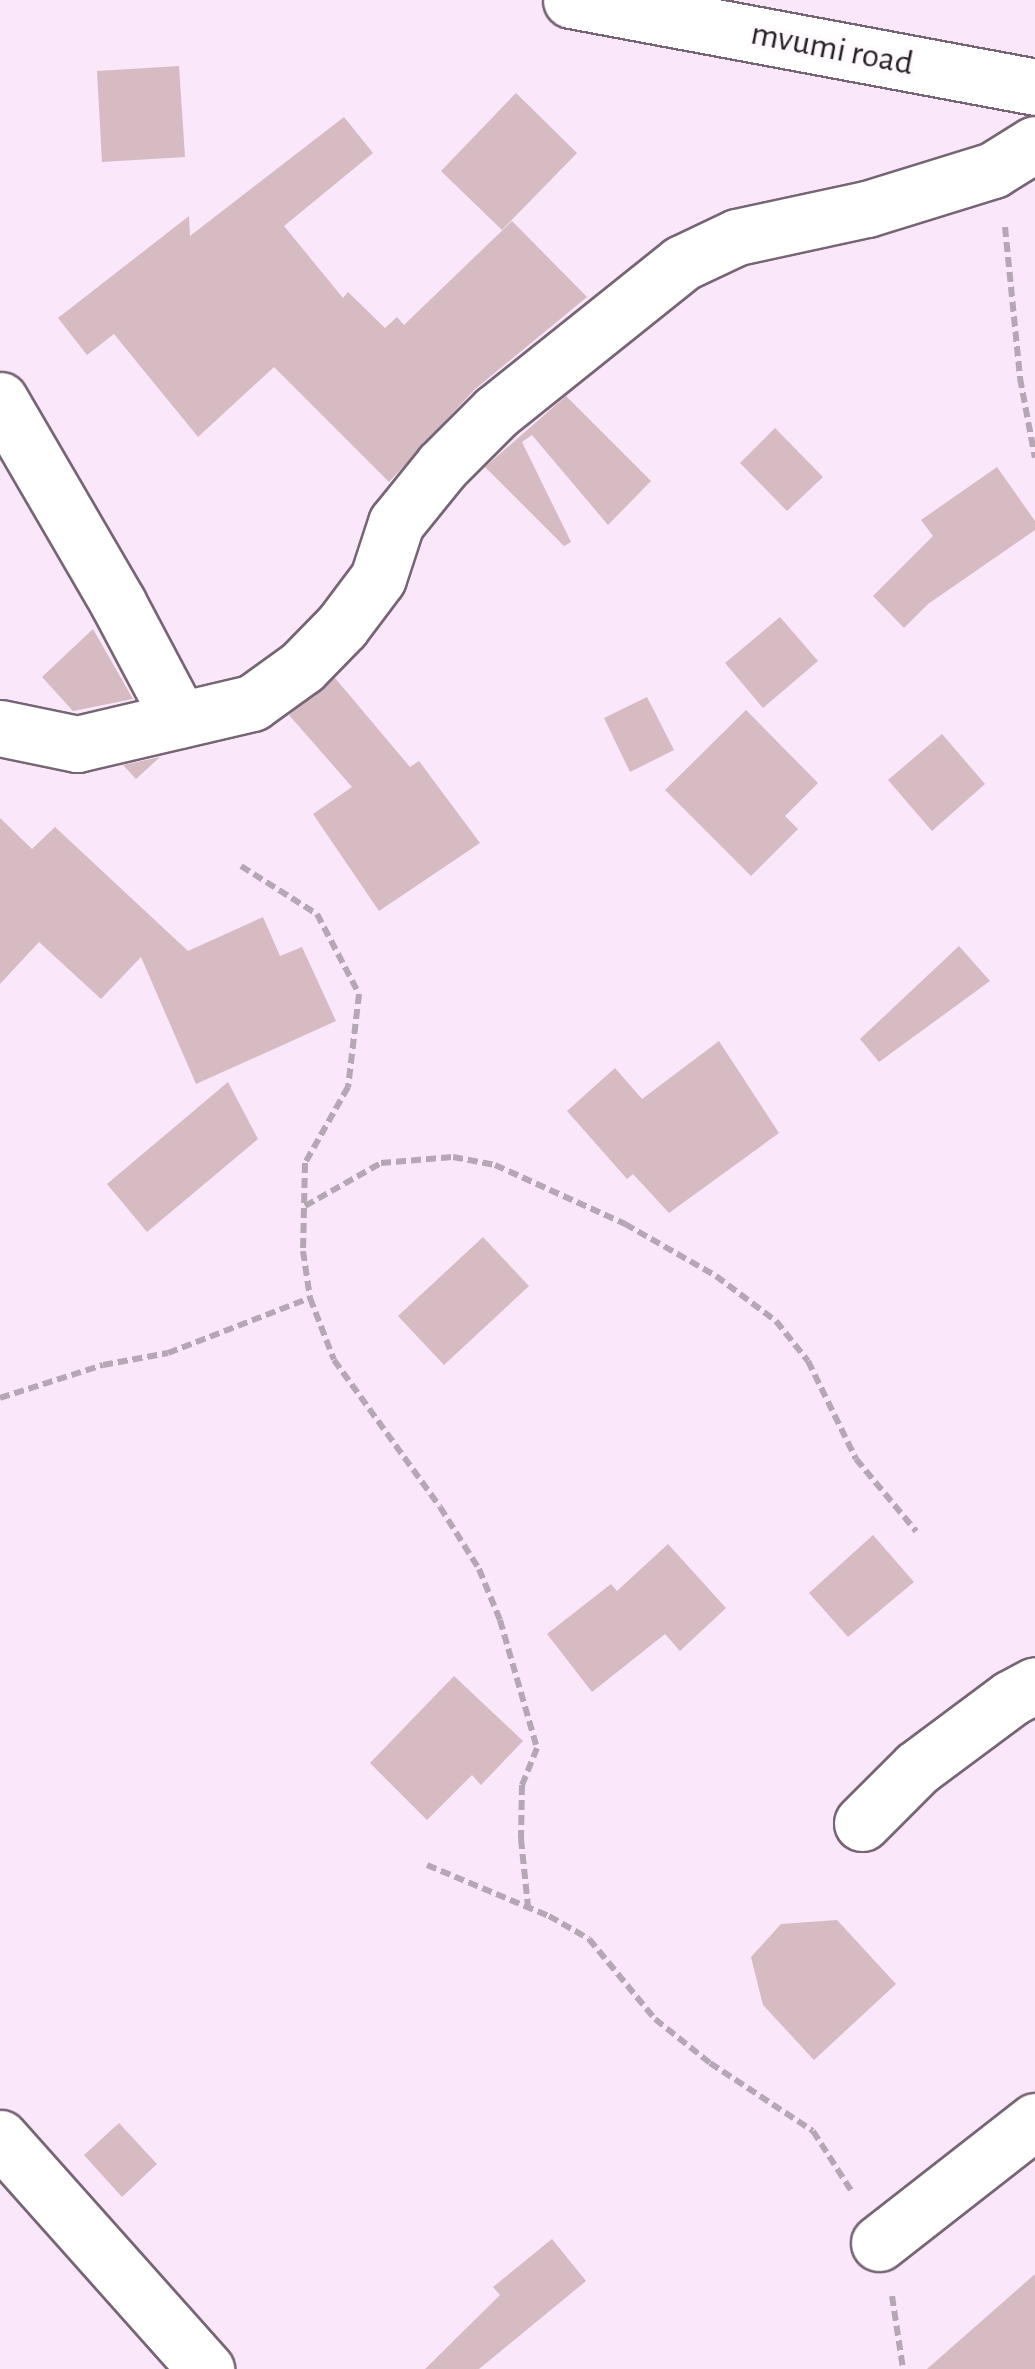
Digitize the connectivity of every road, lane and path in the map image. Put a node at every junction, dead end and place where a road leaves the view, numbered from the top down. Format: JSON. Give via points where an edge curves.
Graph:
{"nodes":[{"id":1,"x":571,"y":0,"type":"edge"},
{"id":2,"x":1035,"y":87,"type":"edge"},
{"id":3,"x":1014,"y":157,"type":"edge"},
{"id":4,"x":0,"y":400,"type":"edge"},
{"id":5,"x":1035,"y":458,"type":"edge"},
{"id":6,"x":180,"y":720,"type":"junction"},
{"id":7,"x":0,"y":728,"type":"edge"},
{"id":8,"x":241,"y":866,"type":"dead end"},
{"id":9,"x":304,"y":1207,"type":"junction"},
{"id":10,"x":310,"y":1298,"type":"junction"},
{"id":11,"x":0,"y":1398,"type":"edge"},
{"id":12,"x":916,"y":1531,"type":"dead end"},
{"id":13,"x":1035,"y":1685,"type":"edge"},
{"id":14,"x":862,"y":1824,"type":"dead end"},
{"id":15,"x":427,"y":1865,"type":"dead end"},
{"id":16,"x":528,"y":1907,"type":"junction"},
{"id":17,"x":1035,"y":2121,"type":"edge"},
{"id":18,"x":0,"y":2138,"type":"edge"},
{"id":19,"x":879,"y":2243,"type":"junction"},
{"id":20,"x":206,"y":2369,"type":"edge"},
{"id":21,"x":903,"y":2369,"type":"edge"}],
"edges":[{"from":1,"to":2,"type":"street","name":"mvumi road"},
{"from":3,"to":5,"type":"path","via":[[1004,222]]},
{"from":3,"to":6,"type":"street","via":[[867,210],[737,237],[682,264],[496,412],[442,466],[396,522],[378,578],[302,667],[252,703]]},
{"from":4,"to":6,"type":"street"},
{"from":6,"to":7,"type":"street","via":[[76,744]]},
{"from":8,"to":9,"type":"path","via":[[318,914],[359,994],[348,1087],[305,1163]]},
{"from":9,"to":10,"type":"path"},
{"from":9,"to":12,"type":"path","via":[[381,1163],[452,1156],[495,1165],[625,1224],[716,1276],[776,1321],[808,1361],[856,1459]]},
{"from":10,"to":11,"type":"path","via":[[168,1352]]},
{"from":10,"to":16,"type":"path","via":[[334,1360],[440,1507],[479,1569],[500,1620],[537,1748],[522,1785]]},
{"from":13,"to":14,"type":"street","via":[[917,1768]]},
{"from":15,"to":16,"type":"path"},
{"from":16,"to":19,"type":"path","via":[[589,1939],[655,2019],[813,2131]]},
{"from":17,"to":19,"type":"street"},
{"from":18,"to":20,"type":"street"},
{"from":19,"to":21,"type":"path"}]}
